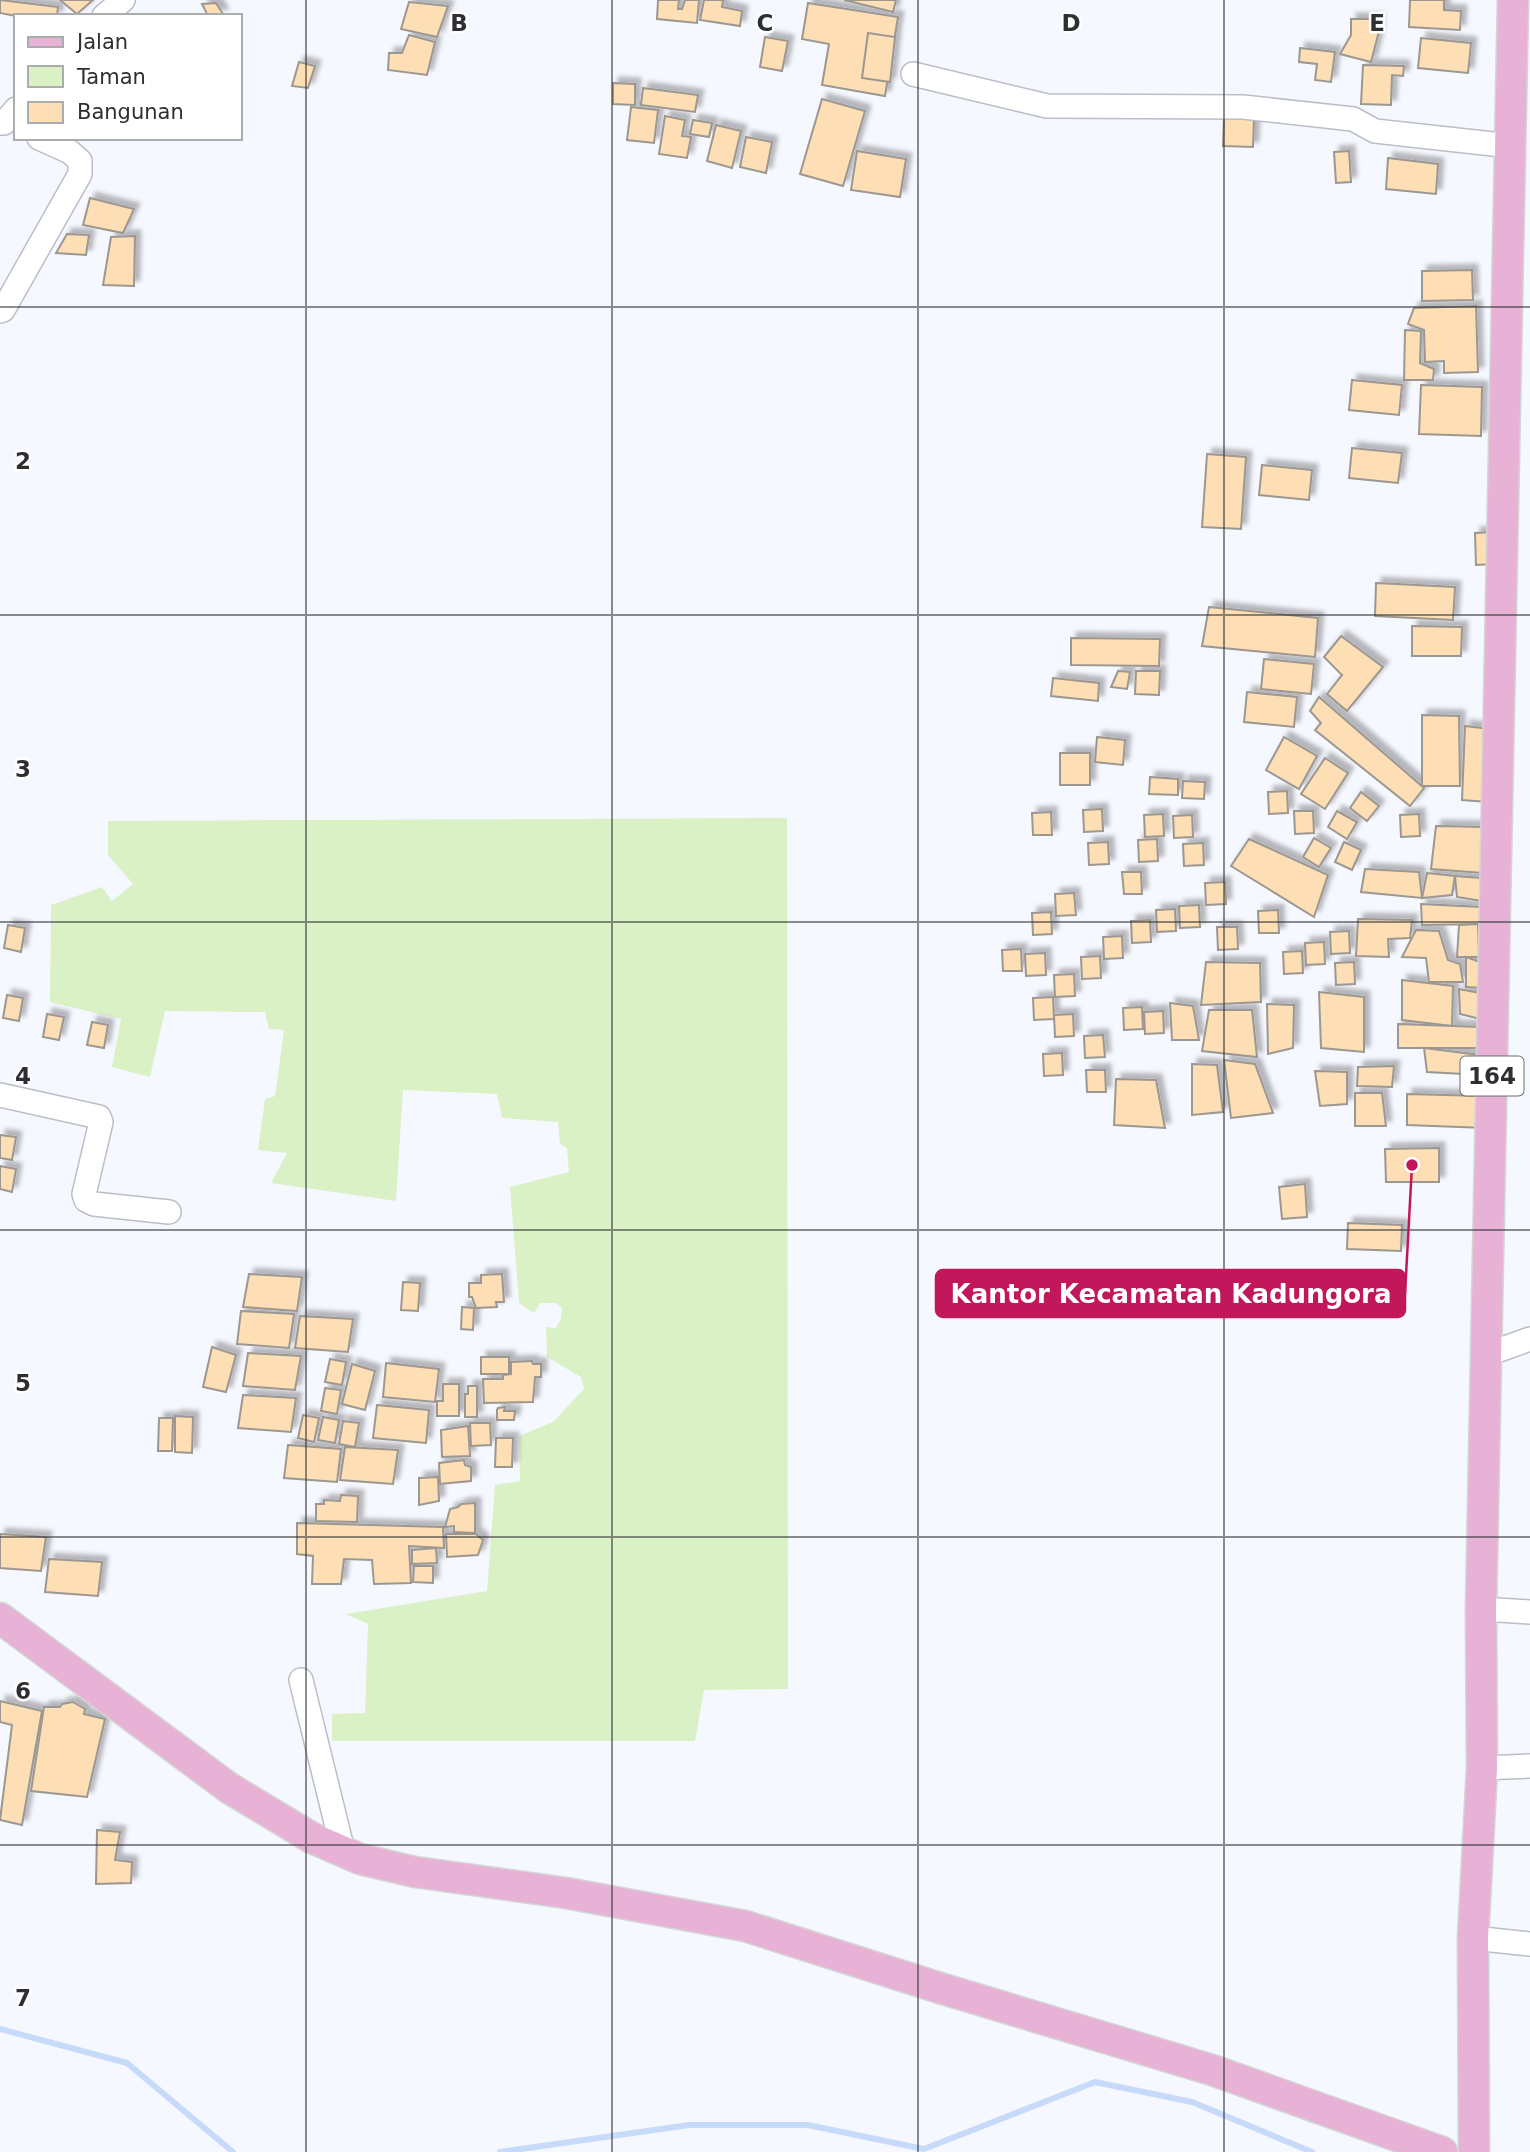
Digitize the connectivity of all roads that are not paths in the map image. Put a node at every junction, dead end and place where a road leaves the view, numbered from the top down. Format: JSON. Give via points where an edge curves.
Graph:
{"nodes":[{"id":1,"x":123,"y":0,"type":"edge"},
{"id":2,"x":1518,"y":11,"type":"edge"},
{"id":3,"x":106,"y":14,"type":"edge"},
{"id":4,"x":913,"y":74,"type":"dead end"},
{"id":5,"x":43,"y":140,"type":"edge"},
{"id":6,"x":1511,"y":146,"type":"junction"},
{"id":7,"x":0,"y":311,"type":"edge"},
{"id":8,"x":0,"y":1095,"type":"edge"},
{"id":9,"x":169,"y":1212,"type":"dead end"},
{"id":10,"x":1530,"y":1339,"type":"edge"},
{"id":11,"x":1488,"y":1354,"type":"junction"},
{"id":12,"x":1481,"y":1609,"type":"junction"},
{"id":13,"x":1530,"y":1612,"type":"edge"},
{"id":14,"x":0,"y":1618,"type":"edge"},
{"id":15,"x":300,"y":1680,"type":"dead end"},
{"id":16,"x":1530,"y":1766,"type":"edge"},
{"id":17,"x":1482,"y":1768,"type":"junction"},
{"id":18,"x":343,"y":1852,"type":"junction"},
{"id":19,"x":1473,"y":1938,"type":"junction"},
{"id":20,"x":1530,"y":1944,"type":"edge"},
{"id":21,"x":1442,"y":2152,"type":"edge"},
{"id":22,"x":1474,"y":2152,"type":"edge"}],
"edges":[{"from":1,"to":3,"type":"street"},
{"from":2,"to":6,"type":"main road","number":"164"},
{"from":4,"to":6,"type":"street","via":[[1047,106],[1243,107],[1353,119],[1375,131]]},
{"from":5,"to":7,"type":"street","via":[[70,152],[80,162],[80,174]]},
{"from":6,"to":11,"type":"main road","number":"164"},
{"from":8,"to":9,"type":"street","via":[[99,1116],[86,1200]]},
{"from":10,"to":11,"type":"street"},
{"from":11,"to":12,"type":"main road","number":"164"},
{"from":12,"to":13,"type":"street"},
{"from":12,"to":17,"type":"main road","number":"164"},
{"from":14,"to":18,"type":"main road","via":[[229,1788]]},
{"from":15,"to":18,"type":"street"},
{"from":16,"to":17,"type":"street"},
{"from":17,"to":19,"type":"main road","number":"164"},
{"from":18,"to":21,"type":"main road","via":[[415,1872],[566,1893],[745,1926],[1212,2070]]},
{"from":19,"to":20,"type":"street"},
{"from":19,"to":22,"type":"main road","number":"164"}]}
